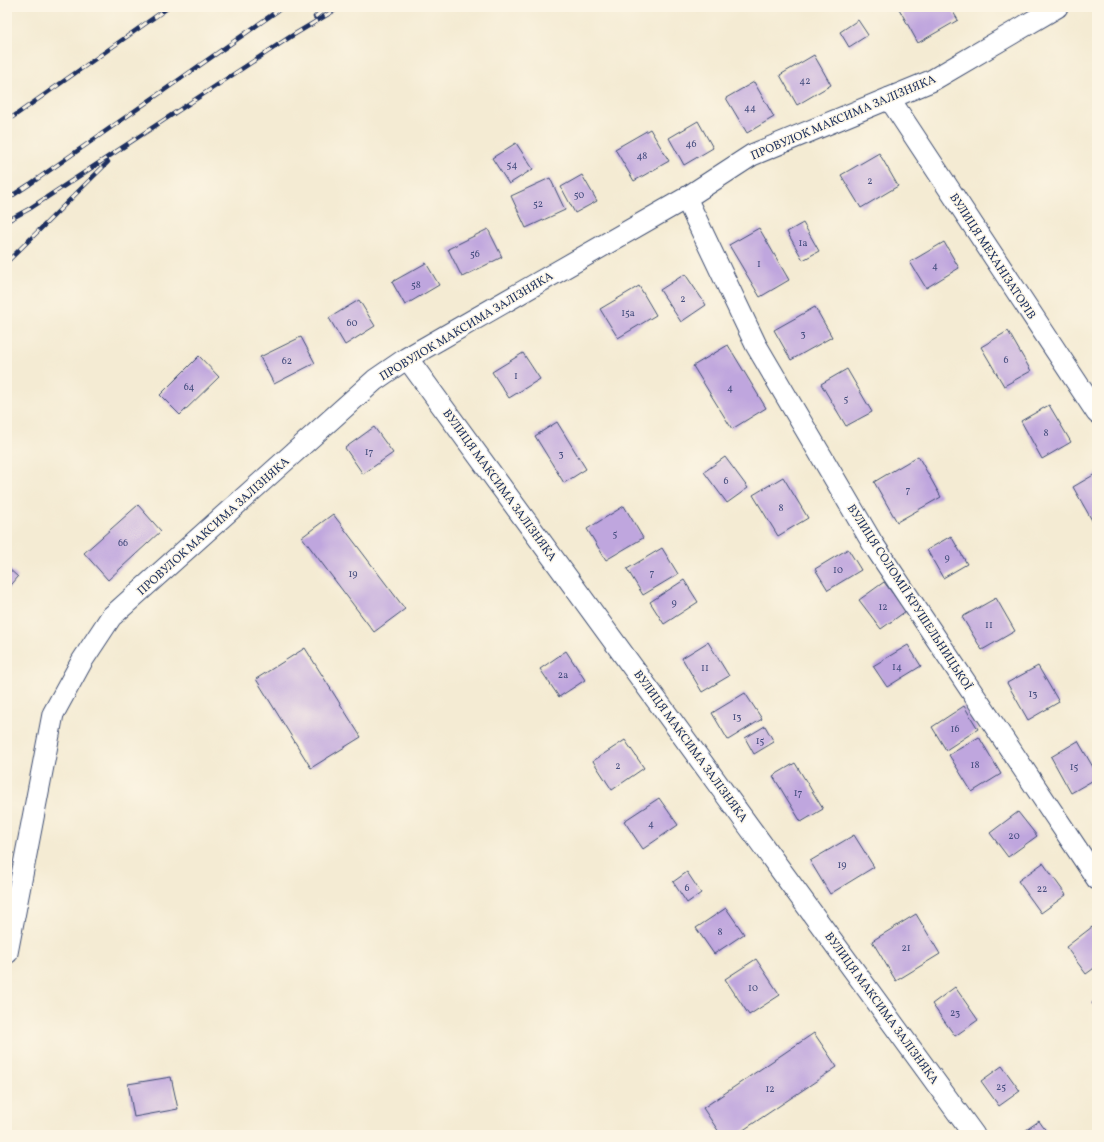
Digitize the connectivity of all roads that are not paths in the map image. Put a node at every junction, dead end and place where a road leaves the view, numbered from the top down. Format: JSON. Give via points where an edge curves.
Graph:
{"nodes":[{"id":1,"x":1057,"y":7,"type":"edge"},
{"id":2,"x":889,"y":98,"type":"junction"},
{"id":3,"x":686,"y":198,"type":"junction"},
{"id":4,"x":407,"y":358,"type":"junction"},
{"id":5,"x":1097,"y":413,"type":"edge"},
{"id":6,"x":1097,"y":879,"type":"edge"},
{"id":7,"x":7,"y":954,"type":"edge"},
{"id":8,"x":974,"y":1135,"type":"edge"}],
"edges":[{"from":1,"to":2,"type":"street","name":"ПРОВУЛОК МАКСИМА ЗАЛІЗНЯКА","via":[[931,81]]},
{"from":2,"to":3,"type":"street","name":"ПРОВУЛОК МАКСИМА ЗАЛІЗНЯКА","via":[[752,155]]},
{"from":2,"to":5,"type":"street","name":"ВУЛИЦЯ МЕХАНІЗАТОРІВ"},
{"from":3,"to":4,"type":"street","name":"ПРОВУЛОК МАКСИМА ЗАЛІЗНЯКА"},
{"from":3,"to":6,"type":"street","name":"ВУЛИЦЯ СОЛОМІЇ КРУШЕЛЬНИЦЬКОЇ","via":[[756,345],[869,538]]},
{"from":4,"to":7,"type":"street","name":"ПРОВУЛОК МАКСИМА ЗАЛІЗНЯКА","via":[[375,380],[111,617],[82,660],[53,714]]},
{"from":4,"to":8,"type":"street","name":"ВУЛИЦЯ МАКСИМА ЗАЛІЗНЯКА"}]}
